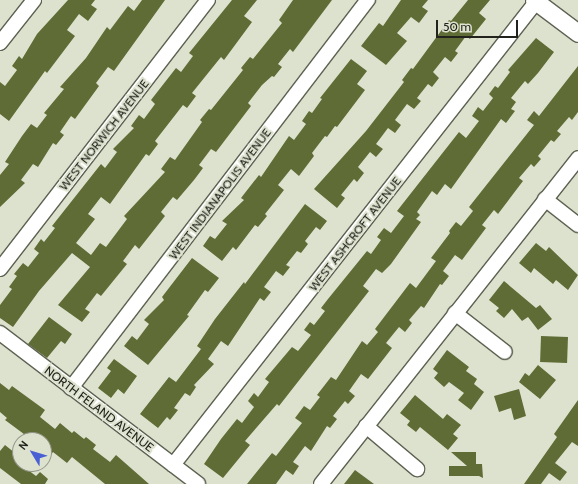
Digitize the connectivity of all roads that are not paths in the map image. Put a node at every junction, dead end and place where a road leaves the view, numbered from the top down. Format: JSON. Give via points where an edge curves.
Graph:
{"nodes":[{"id":1,"x":34,"y":0,"type":"edge"},
{"id":2,"x":208,"y":0,"type":"edge"},
{"id":3,"x":368,"y":0,"type":"edge"},
{"id":4,"x":535,"y":1,"type":"edge"},
{"id":5,"x":578,"y":33,"type":"edge"},
{"id":6,"x":0,"y":43,"type":"edge"},
{"id":7,"x":578,"y":158,"type":"edge"},
{"id":8,"x":545,"y":199,"type":"junction"},
{"id":9,"x":578,"y":225,"type":"edge"},
{"id":10,"x":0,"y":269,"type":"edge"},
{"id":11,"x":455,"y":313,"type":"junction"},
{"id":12,"x":0,"y":333,"type":"edge"},
{"id":13,"x":505,"y":352,"type":"dead end"},
{"id":14,"x":71,"y":388,"type":"junction"},
{"id":15,"x":366,"y":426,"type":"junction"},
{"id":16,"x":173,"y":465,"type":"junction"},
{"id":17,"x":417,"y":469,"type":"dead end"},
{"id":18,"x":198,"y":484,"type":"edge"},
{"id":19,"x":321,"y":484,"type":"edge"}],
"edges":[{"from":1,"to":6,"type":"street"},
{"from":2,"to":10,"type":"street","name":"WEST NORWICH AVENUE"},
{"from":3,"to":14,"type":"street","name":"WEST INDIANAPOLIS AVENUE"},
{"from":4,"to":5,"type":"main road"},
{"from":4,"to":16,"type":"street","name":"WEST ASHCROFT AVENUE"},
{"from":7,"to":8,"type":"street"},
{"from":8,"to":9,"type":"street"},
{"from":8,"to":11,"type":"street"},
{"from":11,"to":13,"type":"street"},
{"from":11,"to":15,"type":"street"},
{"from":12,"to":14,"type":"street","name":"NORTH FELAND AVENUE"},
{"from":14,"to":16,"type":"street","name":"NORTH FELAND AVENUE"},
{"from":15,"to":17,"type":"street"},
{"from":15,"to":19,"type":"street"},
{"from":16,"to":18,"type":"street","name":"NORTH FELAND AVENUE"}]}
